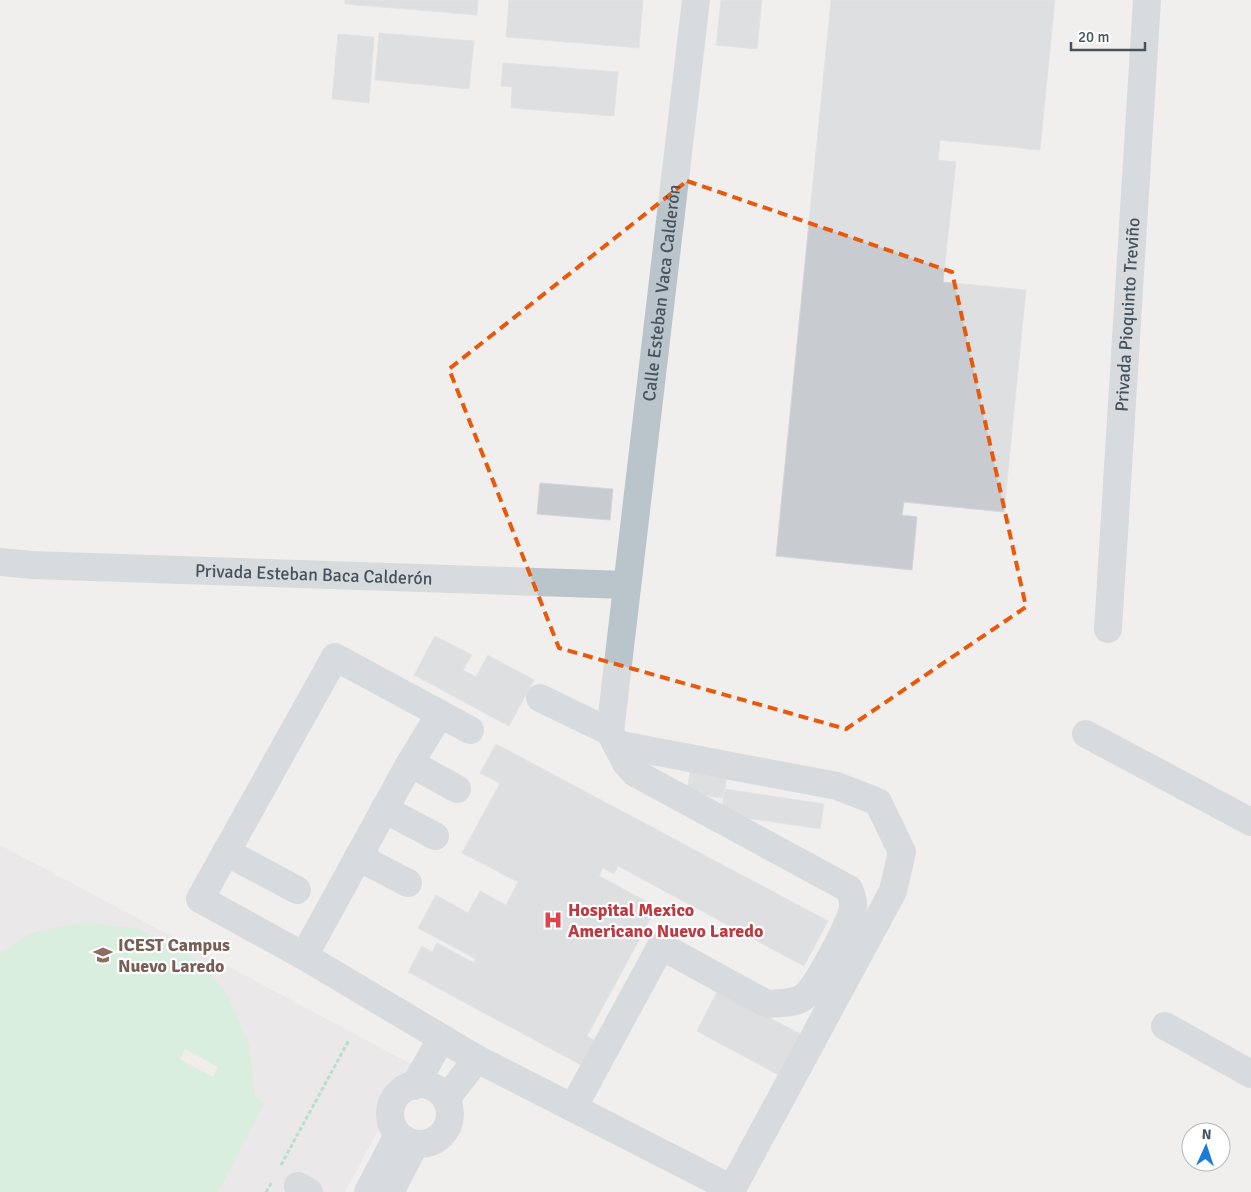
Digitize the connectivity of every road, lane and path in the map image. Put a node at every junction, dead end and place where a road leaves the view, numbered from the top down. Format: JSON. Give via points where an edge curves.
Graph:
{"nodes":[{"id":1,"x":696,"y":0,"type":"edge"},
{"id":2,"x":1147,"y":0,"type":"edge"},
{"id":3,"x":0,"y":562,"type":"edge"},
{"id":4,"x":626,"y":585,"type":"junction"},
{"id":5,"x":1108,"y":629,"type":"dead end"},
{"id":6,"x":540,"y":698,"type":"dead end"},
{"id":7,"x":440,"y":714,"type":"junction"},
{"id":8,"x":470,"y":730,"type":"dead end"},
{"id":9,"x":1086,"y":734,"type":"dead end"},
{"id":10,"x":613,"y":738,"type":"junction"},
{"id":11,"x":410,"y":763,"type":"junction"},
{"id":12,"x":457,"y":789,"type":"dead end"},
{"id":13,"x":384,"y":809,"type":"junction"},
{"id":14,"x":1251,"y":822,"type":"edge"},
{"id":15,"x":435,"y":836,"type":"dead end"},
{"id":16,"x":226,"y":852,"type":"junction"},
{"id":17,"x":358,"y":857,"type":"junction"},
{"id":18,"x":408,"y":884,"type":"dead end"},
{"id":19,"x":297,"y":890,"type":"dead end"},
{"id":20,"x":304,"y":956,"type":"junction"},
{"id":21,"x":1165,"y":1026,"type":"dead end"},
{"id":22,"x":442,"y":1038,"type":"junction"},
{"id":23,"x":349,"y":1040,"type":"dead end"},
{"id":24,"x":477,"y":1059,"type":"junction"},
{"id":25,"x":1251,"y":1074,"type":"edge"},
{"id":26,"x":414,"y":1086,"type":"junction"},
{"id":27,"x":446,"y":1099,"type":"junction"},
{"id":28,"x":573,"y":1108,"type":"junction"},
{"id":29,"x":407,"y":1139,"type":"junction"},
{"id":30,"x":290,"y":1180,"type":"edge"},
{"id":31,"x":266,"y":1192,"type":"edge"},
{"id":32,"x":368,"y":1192,"type":"edge"},
{"id":33,"x":390,"y":1192,"type":"edge"}],
"edges":[{"from":1,"to":4,"type":"street","name":"Calle Esteban Vaca Calderón"},
{"from":2,"to":5,"type":"street","name":"Privada Pioquinto Treviño"},
{"from":3,"to":4,"type":"street","name":"Privada Esteban Baca Calderón"},
{"from":4,"to":10,"type":"street","name":"Calle Esteban Vaca Calderón"},
{"from":6,"to":10,"type":"street"},
{"from":7,"to":8,"type":"street"},
{"from":7,"to":11,"type":"street"},
{"from":7,"to":16,"type":"street","via":[[335,657]]},
{"from":9,"to":14,"type":"street"},
{"from":10,"to":28,"type":"street","via":[[626,764],[635,773],[849,889],[853,910],[816,983],[796,1001],[767,1004],[661,946]]},
{"from":10,"to":28,"type":"street","via":[[837,786],[878,802],[902,852],[893,891],[732,1189]]},
{"from":11,"to":12,"type":"street"},
{"from":11,"to":13,"type":"street"},
{"from":13,"to":15,"type":"street"},
{"from":13,"to":17,"type":"street"},
{"from":16,"to":19,"type":"street"},
{"from":16,"to":20,"type":"street","via":[[200,899]]},
{"from":17,"to":18,"type":"street"},
{"from":17,"to":20,"type":"street"},
{"from":20,"to":22,"type":"street"},
{"from":21,"to":25,"type":"street"},
{"from":22,"to":24,"type":"street"},
{"from":22,"to":26,"type":"street"},
{"from":23,"to":30,"type":"path"},
{"from":24,"to":27,"type":"street"},
{"from":24,"to":28,"type":"street"},
{"from":26,"to":27,"type":"street","via":[[430,1086]]},
{"from":26,"to":29,"type":"street","via":[[401,1091],[391,1108],[393,1127]]},
{"from":27,"to":29,"type":"street","via":[[450,1118],[442,1135],[425,1144]]},
{"from":29,"to":32,"type":"street"},
{"from":29,"to":33,"type":"street"},
{"from":30,"to":31,"type":"path"}]}
